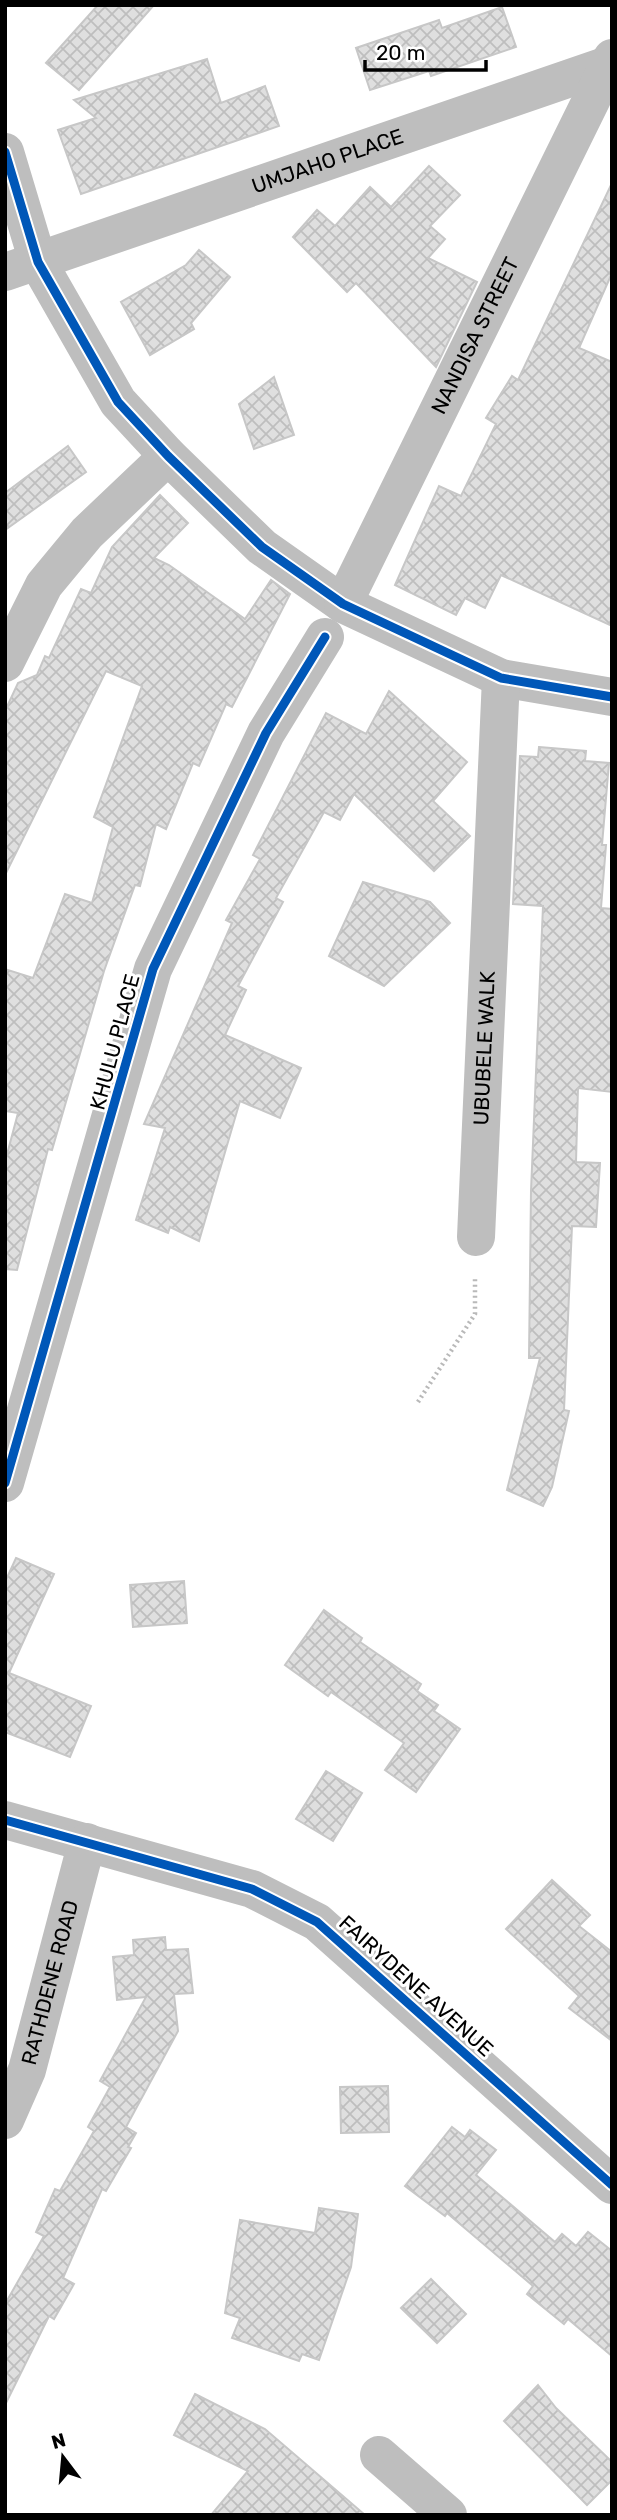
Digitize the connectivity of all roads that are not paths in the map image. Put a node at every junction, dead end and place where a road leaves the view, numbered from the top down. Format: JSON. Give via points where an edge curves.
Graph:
{"nodes":[{"id":1,"x":610,"y":62,"type":"edge"},
{"id":2,"x":5,"y":152,"type":"edge"},
{"id":3,"x":22,"y":267,"type":"edge"},
{"id":4,"x":168,"y":456,"type":"junction"},
{"id":5,"x":343,"y":604,"type":"junction"},
{"id":6,"x":326,"y":637,"type":"dead end"},
{"id":7,"x":5,"y":663,"type":"edge"},
{"id":8,"x":501,"y":678,"type":"junction"},
{"id":9,"x":612,"y":697,"type":"edge"},
{"id":10,"x":476,"y":1237,"type":"road end"},
{"id":11,"x":5,"y":1483,"type":"edge"},
{"id":12,"x":5,"y":1819,"type":"edge"},
{"id":13,"x":87,"y":1842,"type":"junction"},
{"id":14,"x":5,"y":2120,"type":"edge"},
{"id":15,"x":612,"y":2185,"type":"edge"},
{"id":16,"x":379,"y":2455,"type":"dead end"},
{"id":17,"x":448,"y":2515,"type":"edge"}],
"edges":[{"from":1,"to":3,"type":"street","name":"UMJAHO PLACE"},
{"from":1,"to":5,"type":"street","name":"NANDISA STREET"},
{"from":2,"to":3,"type":"street"},
{"from":3,"to":4,"type":"street","via":[[118,402]]},
{"from":4,"to":5,"type":"street","via":[[262,547]]},
{"from":4,"to":7,"type":"street","via":[[87,533],[44,584]]},
{"from":5,"to":8,"type":"street"},
{"from":6,"to":11,"type":"street","name":"KHULU PLACE","via":[[266,733],[153,969]]},
{"from":8,"to":9,"type":"street"},
{"from":8,"to":10,"type":"street","name":"UBUBELE WALK"},
{"from":12,"to":13,"type":"street","name":"FAIRYDENE AVENUE"},
{"from":13,"to":14,"type":"street","name":"RATHDENE ROAD","via":[[27,2070]]},
{"from":13,"to":15,"type":"street","name":"FAIRYDENE AVENUE","via":[[252,1889],[317,1922]]},
{"from":16,"to":17,"type":"street"}]}
